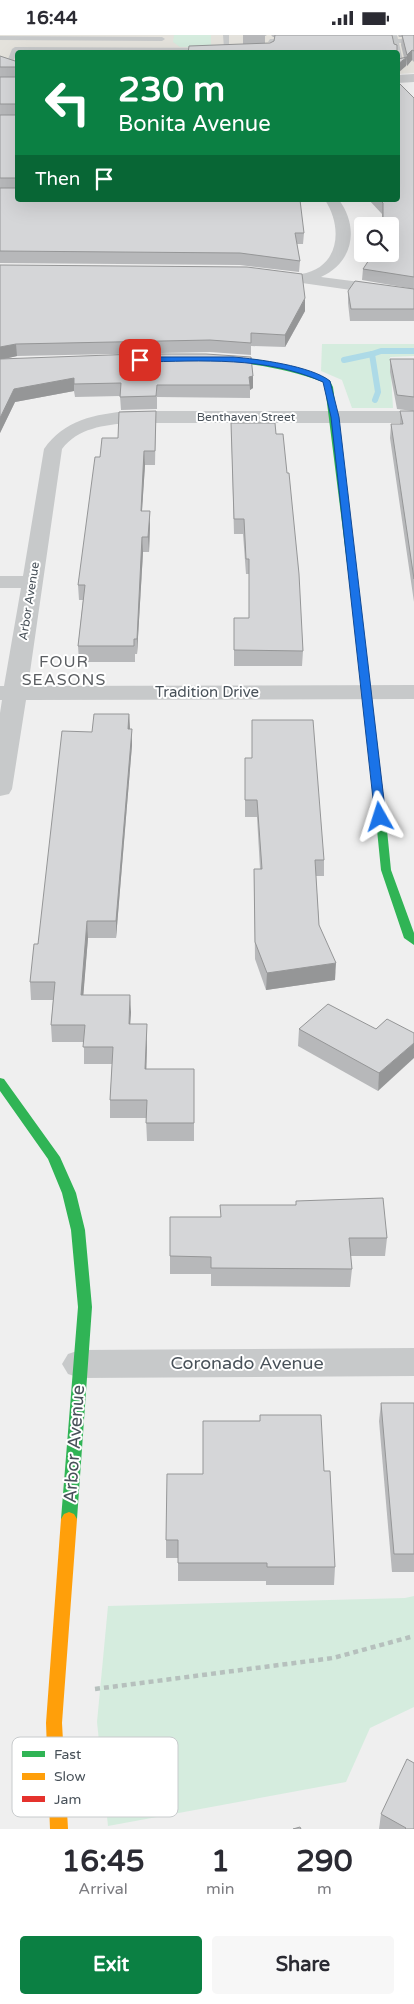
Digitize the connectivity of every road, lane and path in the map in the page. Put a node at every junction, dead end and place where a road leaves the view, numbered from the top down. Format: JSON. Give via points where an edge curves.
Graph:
{"nodes":[{"id":1,"x":226,"y":35,"type":"edge"},
{"id":2,"x":44,"y":37,"type":"edge"},
{"id":3,"x":162,"y":37,"type":"edge"},
{"id":4,"x":0,"y":38,"type":"edge"},
{"id":5,"x":395,"y":38,"type":"edge"},
{"id":6,"x":366,"y":41,"type":"edge"},
{"id":7,"x":414,"y":41,"type":"edge"},
{"id":8,"x":270,"y":43,"type":"edge"},
{"id":9,"x":299,"y":45,"type":"edge"},
{"id":10,"x":368,"y":49,"type":"edge"},
{"id":11,"x":398,"y":49,"type":"junction"},
{"id":12,"x":414,"y":49,"type":"edge"},
{"id":13,"x":53,"y":50,"type":"edge"},
{"id":14,"x":162,"y":50,"type":"edge"},
{"id":15,"x":227,"y":50,"type":"edge"},
{"id":16,"x":401,"y":61,"type":"edge"},
{"id":17,"x":15,"y":62,"type":"edge"},
{"id":18,"x":409,"y":80,"type":"edge"},
{"id":19,"x":333,"y":202,"type":"edge"},
{"id":20,"x":246,"y":272,"type":"edge"},
{"id":21,"x":303,"y":279,"type":"junction"},
{"id":22,"x":414,"y":295,"type":"edge"},
{"id":23,"x":204,"y":359,"type":"edge"},
{"id":24,"x":335,"y":417,"type":"junction"},
{"id":25,"x":414,"y":417,"type":"edge"},
{"id":26,"x":80,"y":426,"type":"joint"},
{"id":27,"x":0,"y":582,"type":"edge"},
{"id":28,"x":32,"y":582,"type":"junction"},
{"id":29,"x":367,"y":691,"type":"junction"},
{"id":30,"x":414,"y":692,"type":"edge"},
{"id":31,"x":7,"y":693,"type":"edge"},
{"id":32,"x":0,"y":789,"type":"edge"},
{"id":33,"x":414,"y":941,"type":"edge"},
{"id":34,"x":3,"y":1092,"type":"edge"},
{"id":35,"x":414,"y":1362,"type":"edge"},
{"id":36,"x":80,"y":1364,"type":"junction"},
{"id":37,"x":414,"y":1636,"type":"edge"},
{"id":38,"x":56,"y":1692,"type":"junction"},
{"id":39,"x":55,"y":1737,"type":"edge"}],
"edges":[{"from":1,"to":15,"type":"lane"},
{"from":2,"to":3,"type":"lane"},
{"from":2,"to":4,"type":"lane"},
{"from":3,"to":14,"type":"lane"},
{"from":5,"to":6,"type":"lane"},
{"from":5,"to":7,"type":"lane"},
{"from":5,"to":11,"type":"lane"},
{"from":8,"to":9,"type":"lane"},
{"from":10,"to":11,"type":"lane"},
{"from":11,"to":12,"type":"lane"},
{"from":13,"to":17,"type":"lane","via":[[14,49],[10,62]]},
{"from":16,"to":18,"type":"lane"},
{"from":19,"to":21,"type":"street","via":[[344,219],[343,244],[328,267]]},
{"from":20,"to":21,"type":"street"},
{"from":21,"to":22,"type":"street"},
{"from":23,"to":24,"type":"street","via":[[262,361],[326,381]]},
{"from":24,"to":25,"type":"street","name":"Benthaven Street"},
{"from":24,"to":26,"type":"street","name":"Benthaven Street","via":[[129,417]]},
{"from":24,"to":29,"type":"street"},
{"from":26,"to":28,"type":"street","name":"Arbor Avenue","via":[[66,433],[53,449]]},
{"from":27,"to":28,"type":"street"},
{"from":28,"to":31,"type":"street","name":"Arbor Avenue"},
{"from":29,"to":30,"type":"street","name":"Tradition Drive"},
{"from":29,"to":31,"type":"street","name":"Tradition Drive"},
{"from":29,"to":33,"type":"street","via":[[386,870],[410,938]]},
{"from":31,"to":32,"type":"street","name":"Arbor Avenue"},
{"from":34,"to":36,"type":"street","name":"Arbor Avenue","via":[[54,1156],[72,1201],[83,1261],[85,1307]]},
{"from":35,"to":36,"type":"street","name":"Coronado Avenue"},
{"from":36,"to":38,"type":"street","name":"Arbor Avenue"},
{"from":37,"to":38,"type":"path","via":[[333,1658]]},
{"from":38,"to":39,"type":"street","name":"Arbor Avenue"}]}
